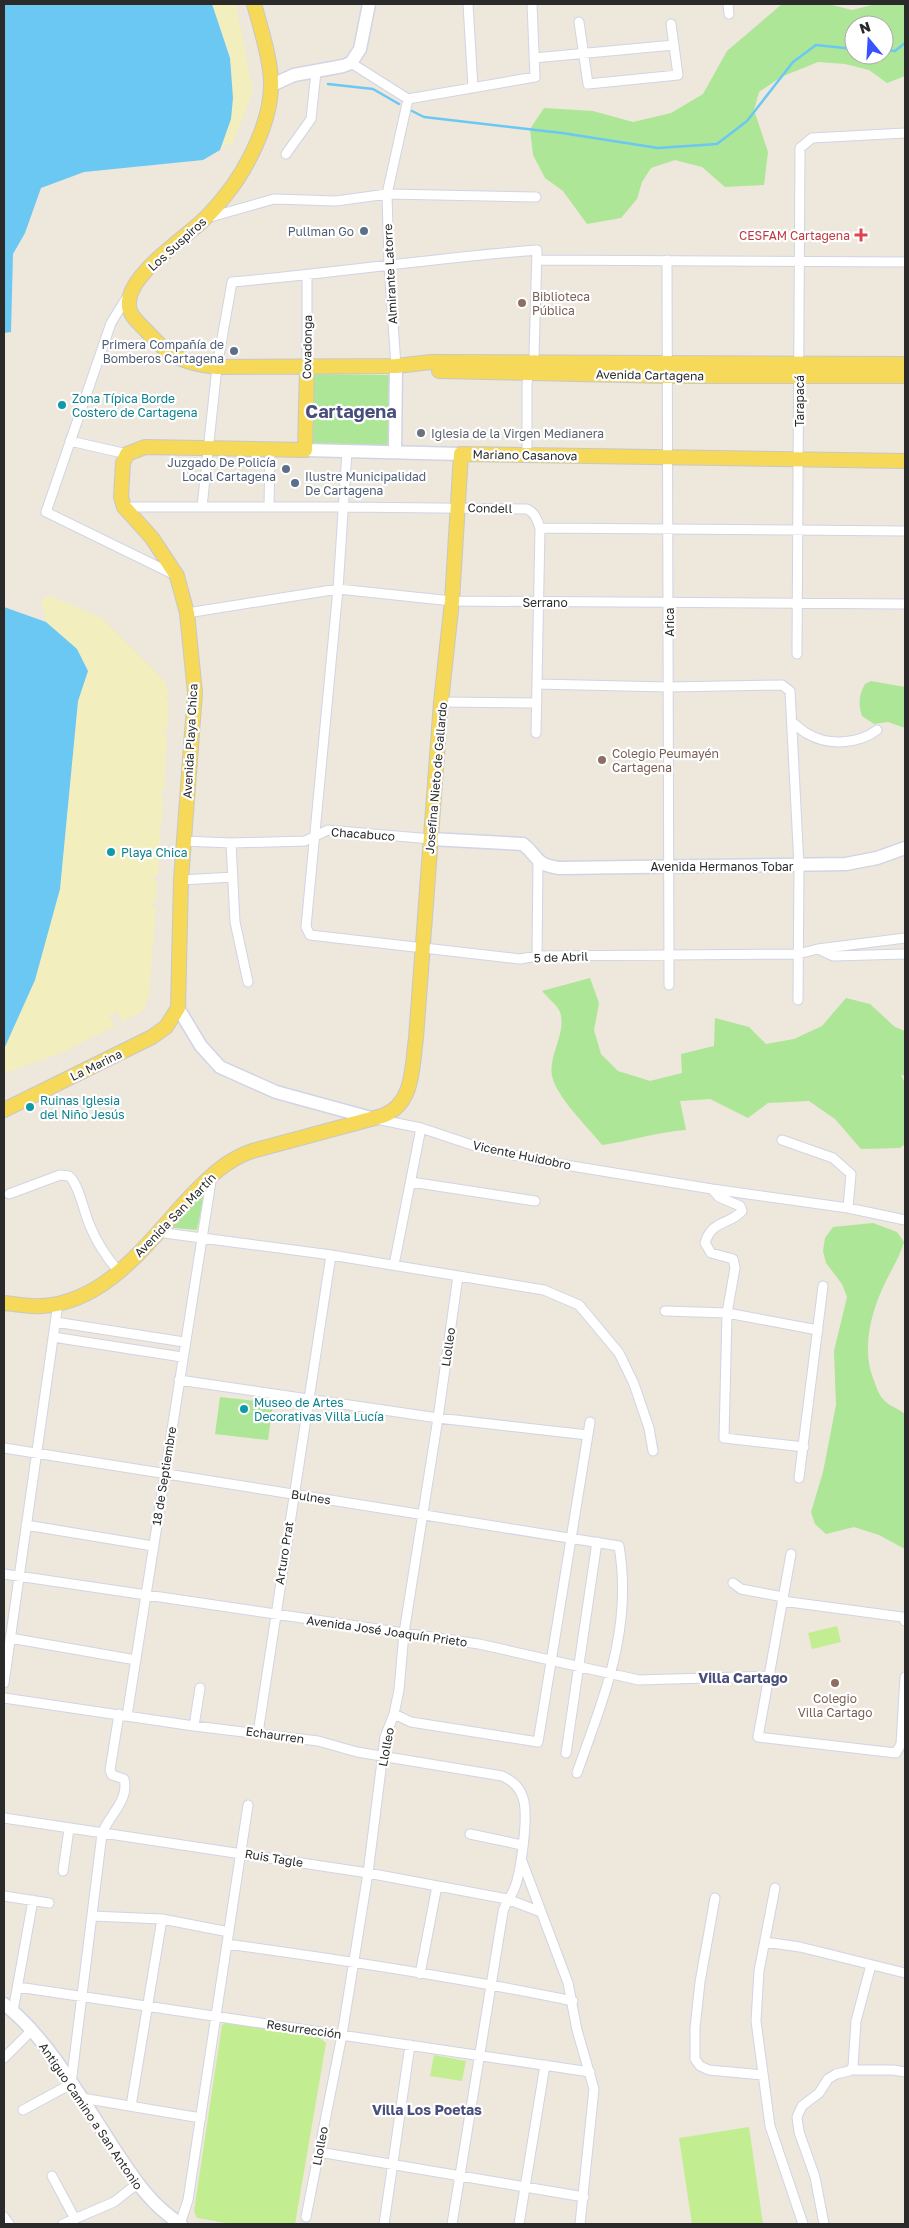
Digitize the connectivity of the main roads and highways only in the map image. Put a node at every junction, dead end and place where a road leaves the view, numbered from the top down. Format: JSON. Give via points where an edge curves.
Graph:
{"nodes":[{"id":1,"x":254,"y":4,"type":"edge"},
{"id":2,"x":132,"y":290,"type":"joint"},
{"id":3,"x":905,"y":364,"type":"edge"},
{"id":4,"x":307,"y":366,"type":"junction"},
{"id":5,"x":799,"y":370,"type":"junction"},
{"id":6,"x":905,"y":376,"type":"edge"},
{"id":7,"x":305,"y":450,"type":"joint"},
{"id":8,"x":461,"y":454,"type":"joint"},
{"id":9,"x":905,"y":461,"type":"edge"},
{"id":10,"x":124,"y":507,"type":"joint"},
{"id":11,"x":178,"y":1008,"type":"joint"},
{"id":12,"x":404,"y":1100,"type":"joint"},
{"id":13,"x":4,"y":1110,"type":"edge"},
{"id":14,"x":4,"y":1303,"type":"edge"}],
"edges":[{"from":1,"to":2,"type":"main road","name":"Los Suspiros","via":[[272,85],[262,129],[250,157],[230,189],[206,218],[157,260]]},
{"from":2,"to":4,"type":"main road","name":"Avenida Cartagena","via":[[128,300],[135,319],[175,357],[217,367]]},
{"from":3,"to":5,"type":"main road","name":"Avenida Cartagena"},
{"from":4,"to":5,"type":"main road","name":"Avenida Cartagena","via":[[396,366],[429,371],[530,368]]},
{"from":4,"to":7,"type":"main road","name":"Covadonga"},
{"from":5,"to":6,"type":"main road","name":"Avenida Cartagena"},
{"from":7,"to":10,"type":"main road","name":"Mariano Casanova","via":[[145,447],[127,454],[123,463],[121,498]]},
{"from":8,"to":9,"type":"main road","name":"Mariano Casanova"},
{"from":8,"to":12,"type":"main road","name":"Josefina Nieto de Gallardo","via":[[416,1038],[410,1083]]},
{"from":10,"to":11,"type":"main road","name":"Avenida Playa Chica","via":[[152,538],[177,576],[187,613],[195,693],[183,841]]},
{"from":11,"to":13,"type":"main road","name":"La Marina","via":[[166,1026],[152,1038]]},
{"from":12,"to":14,"type":"main road","name":"Avenida San Martín","via":[[389,1114],[235,1158],[212,1175],[119,1272],[93,1290],[58,1303],[33,1306]]}]}
